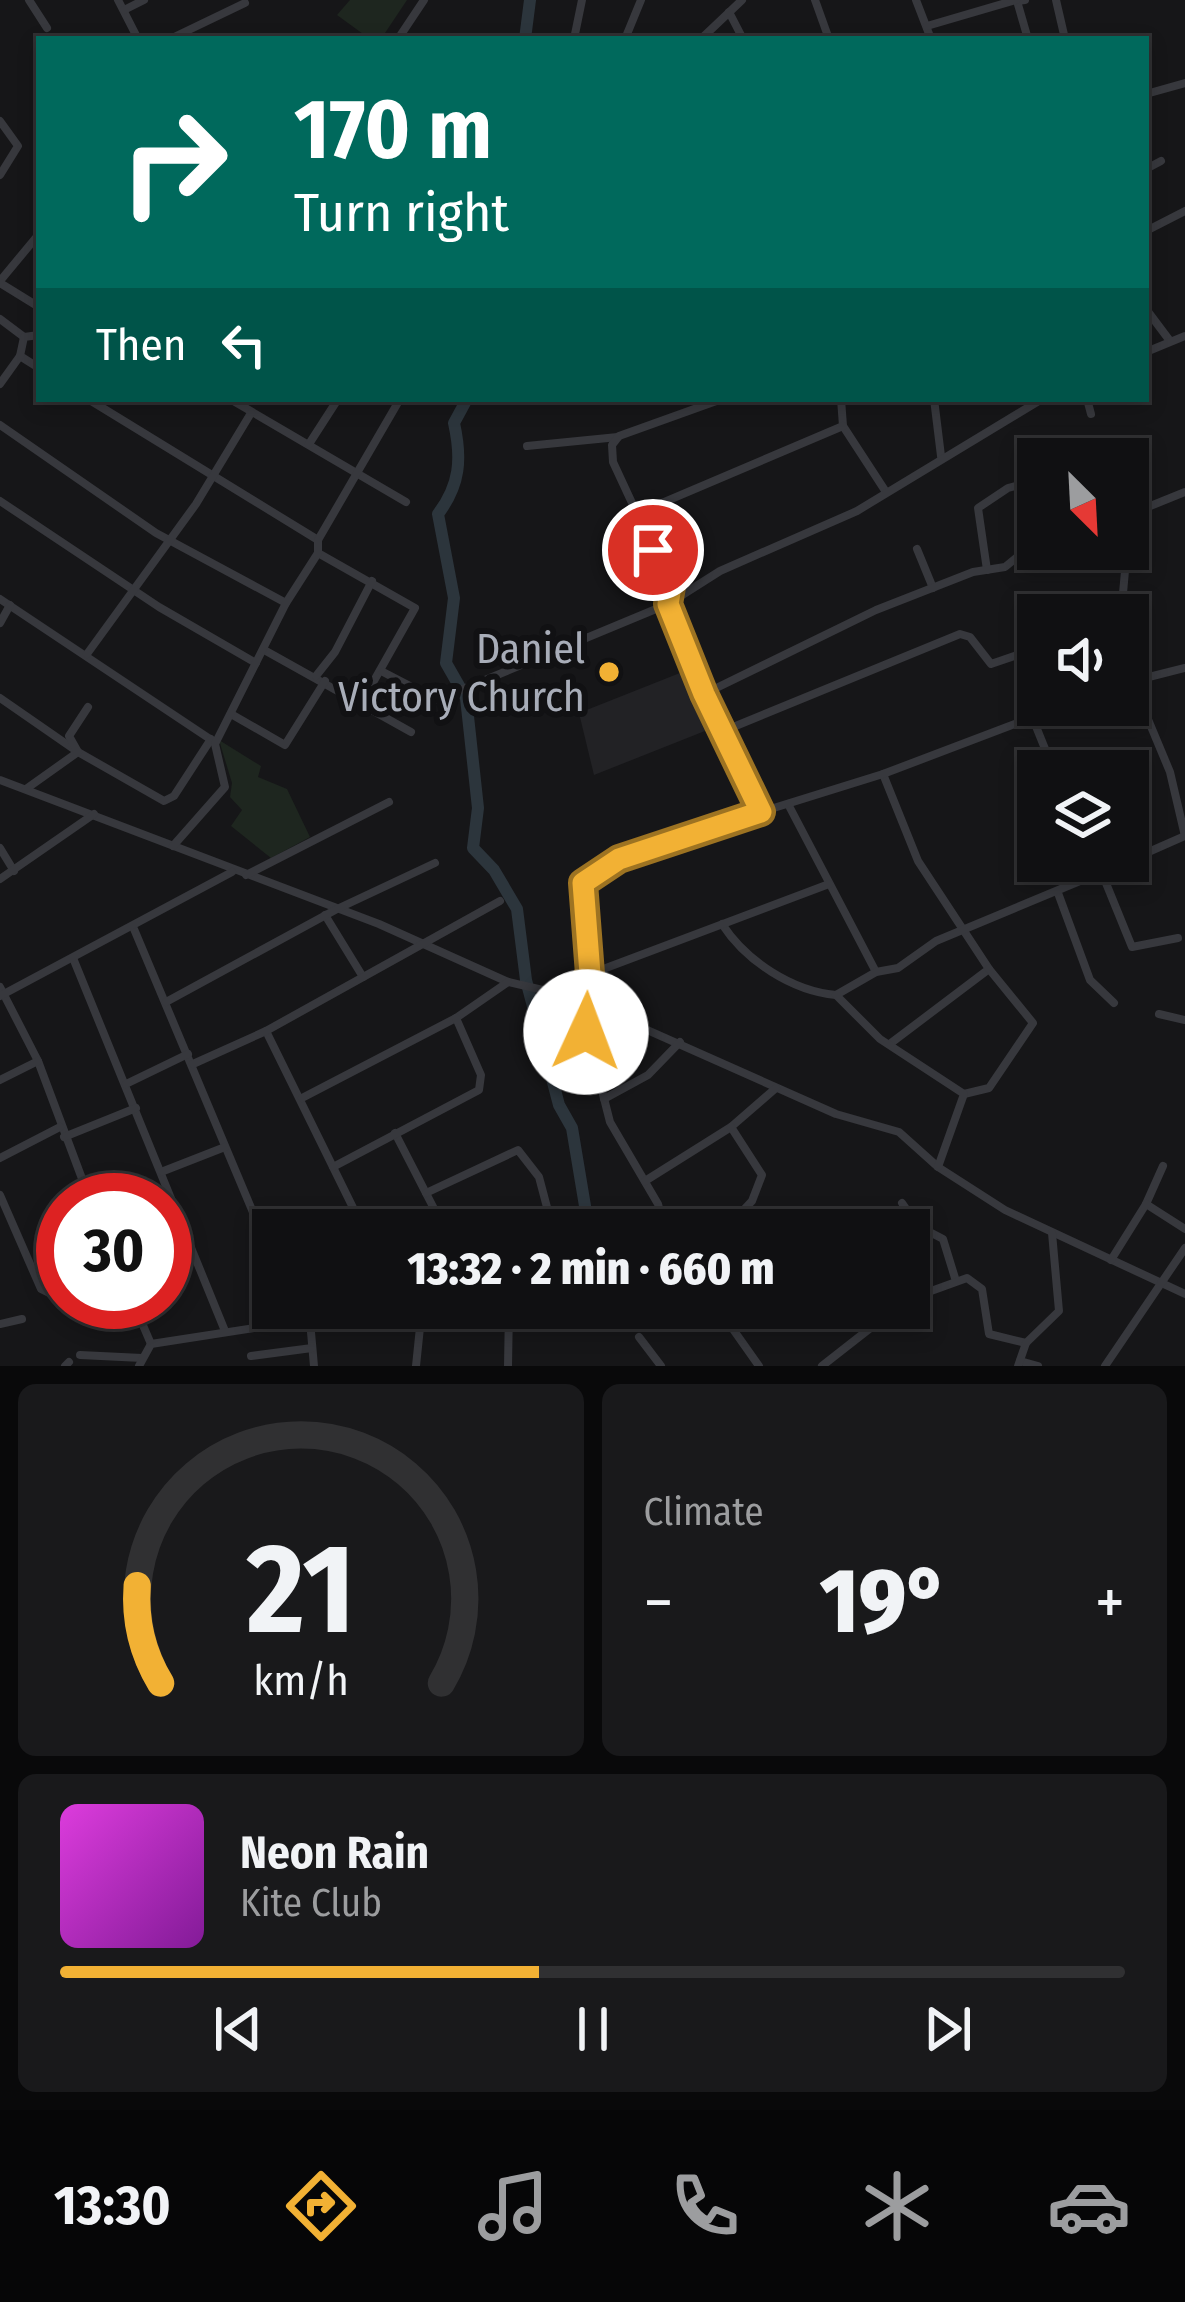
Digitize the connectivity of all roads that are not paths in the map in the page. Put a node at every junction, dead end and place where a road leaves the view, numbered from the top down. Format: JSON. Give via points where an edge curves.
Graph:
{"nodes":[{"id":1,"x":29,"y":0,"type":"edge"},
{"id":2,"x":118,"y":0,"type":"edge"},
{"id":3,"x":145,"y":0,"type":"edge"},
{"id":4,"x":424,"y":0,"type":"edge"},
{"id":5,"x":582,"y":0,"type":"edge"},
{"id":6,"x":641,"y":0,"type":"edge"},
{"id":7,"x":742,"y":0,"type":"edge"},
{"id":8,"x":815,"y":0,"type":"edge"},
{"id":9,"x":916,"y":0,"type":"edge"},
{"id":10,"x":1019,"y":0,"type":"edge"},
{"id":11,"x":1056,"y":0,"type":"edge"},
{"id":12,"x":245,"y":3,"type":"dead end"},
{"id":13,"x":124,"y":10,"type":"junction"},
{"id":14,"x":730,"y":12,"type":"junction"},
{"id":15,"x":927,"y":26,"type":"junction"},
{"id":16,"x":46,"y":28,"type":"dead end"},
{"id":17,"x":137,"y":36,"type":"edge"},
{"id":18,"x":176,"y":36,"type":"edge"},
{"id":19,"x":400,"y":36,"type":"edge"},
{"id":20,"x":575,"y":36,"type":"edge"},
{"id":21,"x":626,"y":36,"type":"edge"},
{"id":22,"x":704,"y":36,"type":"edge"},
{"id":23,"x":741,"y":36,"type":"edge"},
{"id":24,"x":828,"y":36,"type":"edge"},
{"id":25,"x":930,"y":36,"type":"edge"},
{"id":26,"x":1027,"y":36,"type":"edge"},
{"id":27,"x":1064,"y":36,"type":"edge"},
{"id":28,"x":1185,"y":83,"type":"edge"},
{"id":29,"x":1149,"y":93,"type":"edge"},
{"id":30,"x":0,"y":122,"type":"edge"},
{"id":31,"x":1161,"y":161,"type":"dead end"},
{"id":32,"x":1149,"y":167,"type":"edge"},
{"id":33,"x":0,"y":175,"type":"edge"},
{"id":34,"x":1185,"y":211,"type":"edge"},
{"id":35,"x":1149,"y":229,"type":"edge"},
{"id":36,"x":36,"y":238,"type":"edge"},
{"id":37,"x":0,"y":282,"type":"edge"},
{"id":38,"x":36,"y":305,"type":"edge"},
{"id":39,"x":1149,"y":316,"type":"edge"},
{"id":40,"x":0,"y":319,"type":"edge"},
{"id":41,"x":36,"y":335,"type":"edge"},
{"id":42,"x":1185,"y":336,"type":"edge"},
{"id":43,"x":24,"y":337,"type":"junction"},
{"id":44,"x":1171,"y":342,"type":"junction"},
{"id":45,"x":1149,"y":351,"type":"edge"},
{"id":46,"x":20,"y":356,"type":"junction"},
{"id":47,"x":36,"y":366,"type":"edge"},
{"id":48,"x":0,"y":384,"type":"edge"},
{"id":49,"x":93,"y":402,"type":"edge"},
{"id":50,"x":234,"y":402,"type":"edge"},
{"id":51,"x":336,"y":402,"type":"edge"},
{"id":52,"x":398,"y":402,"type":"edge"},
{"id":53,"x":677,"y":402,"type":"edge"},
{"id":54,"x":711,"y":402,"type":"edge"},
{"id":55,"x":841,"y":402,"type":"edge"},
{"id":56,"x":934,"y":402,"type":"edge"},
{"id":57,"x":1035,"y":402,"type":"edge"},
{"id":58,"x":1089,"y":402,"type":"edge"},
{"id":59,"x":674,"y":412,"type":"junction"},
{"id":60,"x":250,"y":413,"type":"junction"},
{"id":61,"x":1091,"y":414,"type":"dead end"},
{"id":62,"x":0,"y":425,"type":"edge"},
{"id":63,"x":843,"y":426,"type":"junction"},
{"id":64,"x":619,"y":436,"type":"junction"},
{"id":65,"x":309,"y":444,"type":"junction"},
{"id":66,"x":527,"y":446,"type":"dead end"},
{"id":67,"x":941,"y":456,"type":"junction"},
{"id":68,"x":214,"y":473,"type":"junction"},
{"id":69,"x":356,"y":473,"type":"junction"},
{"id":70,"x":1017,"y":486,"type":"edge"},
{"id":71,"x":1185,"y":492,"type":"edge"},
{"id":72,"x":887,"y":493,"type":"junction"},
{"id":73,"x":0,"y":501,"type":"edge"},
{"id":74,"x":406,"y":502,"type":"dead end"},
{"id":75,"x":1149,"y":507,"type":"edge"},
{"id":76,"x":636,"y":514,"type":"junction"},
{"id":77,"x":170,"y":539,"type":"junction"},
{"id":78,"x":318,"y":540,"type":"junction"},
{"id":79,"x":917,"y":549,"type":"dead end"},
{"id":80,"x":318,"y":553,"type":"junction"},
{"id":81,"x":1017,"y":557,"type":"edge"},
{"id":82,"x":987,"y":570,"type":"junction"},
{"id":83,"x":372,"y":581,"type":"junction"},
{"id":84,"x":133,"y":588,"type":"junction"},
{"id":85,"x":933,"y":589,"type":"junction"},
{"id":86,"x":0,"y":599,"type":"edge"},
{"id":87,"x":286,"y":603,"type":"junction"},
{"id":88,"x":668,"y":604,"type":"junction"},
{"id":89,"x":10,"y":605,"type":"junction"},
{"id":90,"x":0,"y":623,"type":"edge"},
{"id":91,"x":266,"y":651,"type":"junction"},
{"id":92,"x":87,"y":654,"type":"junction"},
{"id":93,"x":1017,"y":656,"type":"edge"},
{"id":94,"x":256,"y":664,"type":"junction"},
{"id":95,"x":1185,"y":668,"type":"edge"},
{"id":96,"x":383,"y":672,"type":"junction"},
{"id":97,"x":1149,"y":677,"type":"edge"},
{"id":98,"x":320,"y":679,"type":"junction"},
{"id":99,"x":704,"y":694,"type":"junction"},
{"id":100,"x":0,"y":698,"type":"edge"},
{"id":101,"x":362,"y":702,"type":"junction"},
{"id":102,"x":88,"y":706,"type":"dead end"},
{"id":103,"x":231,"y":714,"type":"junction"},
{"id":104,"x":1017,"y":725,"type":"edge"},
{"id":105,"x":1149,"y":725,"type":"edge"},
{"id":106,"x":411,"y":732,"type":"dead end"},
{"id":107,"x":721,"y":732,"type":"junction"},
{"id":108,"x":213,"y":742,"type":"junction"},
{"id":109,"x":78,"y":752,"type":"junction"},
{"id":110,"x":884,"y":774,"type":"junction"},
{"id":111,"x":0,"y":780,"type":"edge"},
{"id":112,"x":26,"y":789,"type":"junction"},
{"id":113,"x":389,"y":802,"type":"dead end"},
{"id":114,"x":788,"y":804,"type":"junction"},
{"id":115,"x":761,"y":812,"type":"junction"},
{"id":116,"x":94,"y":814,"type":"junction"},
{"id":117,"x":1185,"y":836,"type":"edge"},
{"id":118,"x":173,"y":846,"type":"junction"},
{"id":119,"x":0,"y":848,"type":"edge"},
{"id":120,"x":1149,"y":852,"type":"edge"},
{"id":121,"x":435,"y":863,"type":"dead end"},
{"id":122,"x":14,"y":871,"type":"junction"},
{"id":123,"x":233,"y":871,"type":"junction"},
{"id":124,"x":246,"y":875,"type":"junction"},
{"id":125,"x":0,"y":879,"type":"edge"},
{"id":126,"x":1081,"y":882,"type":"edge"},
{"id":127,"x":1105,"y":882,"type":"edge"},
{"id":128,"x":829,"y":884,"type":"junction"},
{"id":129,"x":1058,"y":892,"type":"junction"},
{"id":130,"x":500,"y":901,"type":"dead end"},
{"id":131,"x":337,"y":909,"type":"junction"},
{"id":132,"x":325,"y":915,"type":"junction"},
{"id":133,"x":722,"y":924,"type":"junction"},
{"id":134,"x":134,"y":928,"type":"junction"},
{"id":135,"x":964,"y":932,"type":"junction"},
{"id":136,"x":1178,"y":938,"type":"dead end"},
{"id":137,"x":420,"y":944,"type":"junction"},
{"id":138,"x":73,"y":958,"type":"junction"},
{"id":139,"x":989,"y":969,"type":"junction"},
{"id":140,"x":876,"y":972,"type":"junction"},
{"id":141,"x":590,"y":974,"type":"junction"},
{"id":142,"x":363,"y":977,"type":"junction"},
{"id":143,"x":508,"y":982,"type":"junction"},
{"id":144,"x":1,"y":992,"type":"edge"},
{"id":145,"x":836,"y":995,"type":"junction"},
{"id":146,"x":576,"y":999,"type":"junction"},
{"id":147,"x":166,"y":1002,"type":"junction"},
{"id":148,"x":1114,"y":1003,"type":"dead end"},
{"id":149,"x":1159,"y":1014,"type":"dead end"},
{"id":150,"x":456,"y":1018,"type":"junction"},
{"id":151,"x":1185,"y":1020,"type":"edge"},
{"id":152,"x":266,"y":1031,"type":"junction"},
{"id":153,"x":680,"y":1042,"type":"junction"},
{"id":154,"x":891,"y":1043,"type":"junction"},
{"id":155,"x":190,"y":1059,"type":"junction"},
{"id":156,"x":38,"y":1061,"type":"junction"},
{"id":157,"x":0,"y":1080,"type":"edge"},
{"id":158,"x":126,"y":1084,"type":"junction"},
{"id":159,"x":776,"y":1088,"type":"junction"},
{"id":160,"x":964,"y":1094,"type":"junction"},
{"id":161,"x":302,"y":1098,"type":"junction"},
{"id":162,"x":604,"y":1099,"type":"junction"},
{"id":163,"x":136,"y":1108,"type":"junction"},
{"id":164,"x":731,"y":1126,"type":"junction"},
{"id":165,"x":62,"y":1132,"type":"junction"},
{"id":166,"x":395,"y":1133,"type":"junction"},
{"id":167,"x":225,"y":1147,"type":"junction"},
{"id":168,"x":0,"y":1158,"type":"edge"},
{"id":169,"x":938,"y":1166,"type":"junction"},
{"id":170,"x":1163,"y":1166,"type":"dead end"},
{"id":171,"x":333,"y":1167,"type":"junction"},
{"id":172,"x":161,"y":1172,"type":"joint"},
{"id":173,"x":79,"y":1173,"type":"edge"},
{"id":174,"x":645,"y":1181,"type":"junction"},
{"id":175,"x":426,"y":1193,"type":"junction"},
{"id":176,"x":0,"y":1195,"type":"edge"},
{"id":177,"x":902,"y":1203,"type":"dead end"},
{"id":178,"x":1146,"y":1204,"type":"junction"},
{"id":179,"x":354,"y":1209,"type":"edge"},
{"id":180,"x":434,"y":1209,"type":"edge"},
{"id":181,"x":547,"y":1209,"type":"edge"},
{"id":182,"x":656,"y":1209,"type":"edge"},
{"id":183,"x":745,"y":1209,"type":"edge"},
{"id":184,"x":252,"y":1211,"type":"edge"},
{"id":185,"x":1185,"y":1229,"type":"edge"},
{"id":186,"x":1052,"y":1233,"type":"junction"},
{"id":187,"x":1185,"y":1248,"type":"edge"},
{"id":188,"x":192,"y":1249,"type":"edge"},
{"id":189,"x":1111,"y":1260,"type":"junction"},
{"id":190,"x":955,"y":1278,"type":"junction"},
{"id":191,"x":1158,"y":1280,"type":"junction"},
{"id":192,"x":36,"y":1281,"type":"edge"},
{"id":193,"x":930,"y":1289,"type":"edge"},
{"id":194,"x":1185,"y":1294,"type":"edge"},
{"id":195,"x":22,"y":1319,"type":"dead end"},
{"id":196,"x":0,"y":1324,"type":"edge"},
{"id":197,"x":252,"y":1328,"type":"edge"},
{"id":198,"x":145,"y":1329,"type":"edge"},
{"id":199,"x":307,"y":1329,"type":"edge"},
{"id":200,"x":420,"y":1329,"type":"edge"},
{"id":201,"x":509,"y":1329,"type":"edge"},
{"id":202,"x":733,"y":1329,"type":"edge"},
{"id":203,"x":869,"y":1329,"type":"edge"},
{"id":204,"x":225,"y":1331,"type":"junction"},
{"id":205,"x":639,"y":1336,"type":"dead end"},
{"id":206,"x":1026,"y":1343,"type":"junction"},
{"id":207,"x":151,"y":1344,"type":"junction"},
{"id":208,"x":312,"y":1348,"type":"junction"},
{"id":209,"x":80,"y":1355,"type":"dead end"},
{"id":210,"x":251,"y":1356,"type":"dead end"},
{"id":211,"x":140,"y":1362,"type":"edge"},
{"id":212,"x":1019,"y":1363,"type":"edge"},
{"id":213,"x":314,"y":1366,"type":"edge"},
{"id":214,"x":416,"y":1366,"type":"edge"},
{"id":215,"x":508,"y":1366,"type":"edge"},
{"id":216,"x":661,"y":1366,"type":"edge"},
{"id":217,"x":759,"y":1366,"type":"edge"},
{"id":218,"x":822,"y":1366,"type":"edge"},
{"id":219,"x":1038,"y":1366,"type":"edge"},
{"id":220,"x":1105,"y":1366,"type":"edge"}],
"edges":[{"from":1,"to":16,"type":"street"},
{"from":2,"to":13,"type":"street"},
{"from":3,"to":13,"type":"street"},
{"from":4,"to":19,"type":"street"},
{"from":5,"to":20,"type":"street"},
{"from":6,"to":21,"type":"street"},
{"from":7,"to":14,"type":"street"},
{"from":8,"to":24,"type":"street"},
{"from":9,"to":15,"type":"street"},
{"from":10,"to":15,"type":"street"},
{"from":10,"to":26,"type":"street"},
{"from":11,"to":27,"type":"street"},
{"from":12,"to":18,"type":"street"},
{"from":13,"to":17,"type":"street"},
{"from":14,"to":22,"type":"street"},
{"from":14,"to":23,"type":"street"},
{"from":15,"to":25,"type":"street"},
{"from":28,"to":29,"type":"street"},
{"from":30,"to":33,"type":"street","via":[[18,146]]},
{"from":31,"to":32,"type":"street"},
{"from":34,"to":35,"type":"street"},
{"from":36,"to":37,"type":"street"},
{"from":37,"to":38,"type":"street"},
{"from":39,"to":44,"type":"street"},
{"from":40,"to":43,"type":"street"},
{"from":41,"to":43,"type":"street"},
{"from":42,"to":44,"type":"street"},
{"from":43,"to":46,"type":"street"},
{"from":44,"to":45,"type":"street"},
{"from":46,"to":47,"type":"street"},
{"from":46,"to":48,"type":"street"},
{"from":49,"to":68,"type":"street"},
{"from":50,"to":60,"type":"street"},
{"from":51,"to":65,"type":"street"},
{"from":52,"to":69,"type":"street"},
{"from":53,"to":59,"type":"street"},
{"from":54,"to":59,"type":"street"},
{"from":55,"to":63,"type":"street"},
{"from":56,"to":67,"type":"street"},
{"from":57,"to":67,"type":"street"},
{"from":58,"to":61,"type":"street"},
{"from":59,"to":64,"type":"street"},
{"from":60,"to":65,"type":"street"},
{"from":60,"to":68,"type":"street"},
{"from":62,"to":77,"type":"street"},
{"from":63,"to":72,"type":"street"},
{"from":63,"to":76,"type":"street"},
{"from":64,"to":66,"type":"street"},
{"from":64,"to":76,"type":"street","via":[[613,461]]},
{"from":65,"to":69,"type":"street"},
{"from":67,"to":72,"type":"street"},
{"from":68,"to":77,"type":"street"},
{"from":68,"to":78,"type":"street"},
{"from":69,"to":74,"type":"street"},
{"from":69,"to":78,"type":"street"},
{"from":70,"to":82,"type":"street","via":[[978,508]]},
{"from":71,"to":75,"type":"street"},
{"from":72,"to":88,"type":"street"},
{"from":73,"to":84,"type":"street"},
{"from":76,"to":88,"type":"street","via":[[671,587]]},
{"from":77,"to":84,"type":"street"},
{"from":77,"to":87,"type":"street"},
{"from":78,"to":80,"type":"street"},
{"from":79,"to":85,"type":"street"},
{"from":80,"to":83,"type":"street"},
{"from":80,"to":87,"type":"street"},
{"from":81,"to":82,"type":"street"},
{"from":82,"to":85,"type":"street"},
{"from":83,"to":96,"type":"street","via":[[415,608]]},
{"from":83,"to":98,"type":"street"},
{"from":84,"to":92,"type":"street"},
{"from":84,"to":94,"type":"street"},
{"from":85,"to":99,"type":"street"},
{"from":86,"to":89,"type":"street"},
{"from":87,"to":91,"type":"street"},
{"from":88,"to":96,"type":"street","via":[[437,700]]},
{"from":88,"to":99,"type":"street"},
{"from":89,"to":90,"type":"street"},
{"from":89,"to":92,"type":"street"},
{"from":91,"to":94,"type":"street"},
{"from":91,"to":98,"type":"street"},
{"from":92,"to":108,"type":"street"},
{"from":93,"to":107,"type":"street","via":[[991,664],[960,634]]},
{"from":94,"to":103,"type":"street"},
{"from":95,"to":97,"type":"street"},
{"from":96,"to":101,"type":"street"},
{"from":98,"to":101,"type":"street"},
{"from":98,"to":103,"type":"street","via":[[285,745]]},
{"from":99,"to":107,"type":"street"},
{"from":100,"to":109,"type":"street"},
{"from":101,"to":106,"type":"street"},
{"from":102,"to":109,"type":"street","via":[[70,736]]},
{"from":103,"to":108,"type":"street"},
{"from":104,"to":110,"type":"street"},
{"from":105,"to":117,"type":"street"},
{"from":107,"to":115,"type":"street"},
{"from":108,"to":109,"type":"street","via":[[164,801]]},
{"from":108,"to":118,"type":"street","via":[[225,787]]},
{"from":109,"to":112,"type":"street"},
{"from":110,"to":114,"type":"street"},
{"from":110,"to":135,"type":"street","via":[[918,861]]},
{"from":111,"to":112,"type":"street"},
{"from":112,"to":116,"type":"street"},
{"from":113,"to":124,"type":"street"},
{"from":114,"to":115,"type":"street"},
{"from":114,"to":128,"type":"street"},
{"from":115,"to":141,"type":"street","via":[[593,872],[581,900]]},
{"from":116,"to":118,"type":"street"},
{"from":116,"to":122,"type":"street"},
{"from":117,"to":120,"type":"street"},
{"from":118,"to":123,"type":"street"},
{"from":119,"to":122,"type":"street"},
{"from":121,"to":131,"type":"street"},
{"from":122,"to":125,"type":"street"},
{"from":123,"to":124,"type":"street"},
{"from":123,"to":134,"type":"street"},
{"from":124,"to":131,"type":"street"},
{"from":126,"to":129,"type":"street"},
{"from":127,"to":136,"type":"street","via":[[1132,947]]},
{"from":128,"to":133,"type":"street"},
{"from":128,"to":140,"type":"street"},
{"from":129,"to":135,"type":"street"},
{"from":129,"to":148,"type":"street","via":[[1090,980]]},
{"from":130,"to":137,"type":"street"},
{"from":131,"to":132,"type":"street"},
{"from":131,"to":137,"type":"street"},
{"from":132,"to":142,"type":"street"},
{"from":132,"to":147,"type":"street"},
{"from":133,"to":141,"type":"street"},
{"from":133,"to":145,"type":"street","via":[[769,970]]},
{"from":134,"to":138,"type":"street"},
{"from":134,"to":147,"type":"street"},
{"from":135,"to":139,"type":"street"},
{"from":135,"to":140,"type":"street"},
{"from":137,"to":142,"type":"street"},
{"from":137,"to":143,"type":"street"},
{"from":138,"to":144,"type":"street"},
{"from":138,"to":158,"type":"street"},
{"from":139,"to":154,"type":"street"},
{"from":139,"to":160,"type":"street","via":[[1033,1023],[988,1088]]},
{"from":140,"to":145,"type":"street"},
{"from":141,"to":146,"type":"street"},
{"from":142,"to":152,"type":"street"},
{"from":143,"to":146,"type":"street"},
{"from":143,"to":150,"type":"street"},
{"from":144,"to":156,"type":"street"},
{"from":145,"to":154,"type":"street"},
{"from":146,"to":153,"type":"street"},
{"from":146,"to":162,"type":"street"},
{"from":147,"to":155,"type":"street"},
{"from":149,"to":151,"type":"street"},
{"from":150,"to":161,"type":"street"},
{"from":150,"to":166,"type":"street","via":[[481,1075],[479,1090]]},
{"from":152,"to":155,"type":"street"},
{"from":152,"to":161,"type":"street"},
{"from":153,"to":159,"type":"street"},
{"from":153,"to":162,"type":"street","via":[[648,1075]]},
{"from":154,"to":160,"type":"street"},
{"from":155,"to":158,"type":"street"},
{"from":155,"to":167,"type":"street"},
{"from":156,"to":157,"type":"street"},
{"from":156,"to":165,"type":"street"},
{"from":158,"to":163,"type":"street"},
{"from":159,"to":164,"type":"street"},
{"from":159,"to":169,"type":"street","via":[[899,1132]]},
{"from":160,"to":169,"type":"street"},
{"from":161,"to":171,"type":"street"},
{"from":162,"to":174,"type":"street"},
{"from":163,"to":165,"type":"street"},
{"from":163,"to":172,"type":"street"},
{"from":164,"to":174,"type":"street"},
{"from":164,"to":183,"type":"street","via":[[762,1175]]},
{"from":165,"to":168,"type":"street"},
{"from":165,"to":173,"type":"street"},
{"from":166,"to":171,"type":"street"},
{"from":166,"to":175,"type":"street"},
{"from":167,"to":172,"type":"street"},
{"from":167,"to":184,"type":"street"},
{"from":169,"to":186,"type":"street"},
{"from":170,"to":178,"type":"street"},
{"from":171,"to":179,"type":"street"},
{"from":174,"to":182,"type":"street"},
{"from":175,"to":180,"type":"street"},
{"from":175,"to":181,"type":"street","via":[[518,1150],[539,1177]]},
{"from":176,"to":192,"type":"street"},
{"from":177,"to":190,"type":"street","via":[[918,1226],[943,1239]]},
{"from":178,"to":185,"type":"street"},
{"from":178,"to":189,"type":"street"},
{"from":186,"to":189,"type":"street"},
{"from":186,"to":206,"type":"street","via":[[1060,1307]]},
{"from":187,"to":191,"type":"street"},
{"from":188,"to":204,"type":"street"},
{"from":189,"to":191,"type":"street"},
{"from":190,"to":193,"type":"street"},
{"from":190,"to":206,"type":"street","via":[[980,1284],[989,1334]]},
{"from":191,"to":194,"type":"street"},
{"from":191,"to":220,"type":"street"},
{"from":195,"to":196,"type":"street"},
{"from":197,"to":204,"type":"street"},
{"from":198,"to":207,"type":"street"},
{"from":199,"to":208,"type":"street"},
{"from":200,"to":214,"type":"street"},
{"from":201,"to":215,"type":"street"},
{"from":202,"to":217,"type":"street"},
{"from":203,"to":218,"type":"street"},
{"from":204,"to":207,"type":"street"},
{"from":205,"to":216,"type":"street"},
{"from":206,"to":212,"type":"street"},
{"from":207,"to":211,"type":"street"},
{"from":208,"to":210,"type":"street"},
{"from":208,"to":213,"type":"street"},
{"from":209,"to":211,"type":"street"},
{"from":212,"to":219,"type":"street"}]}
